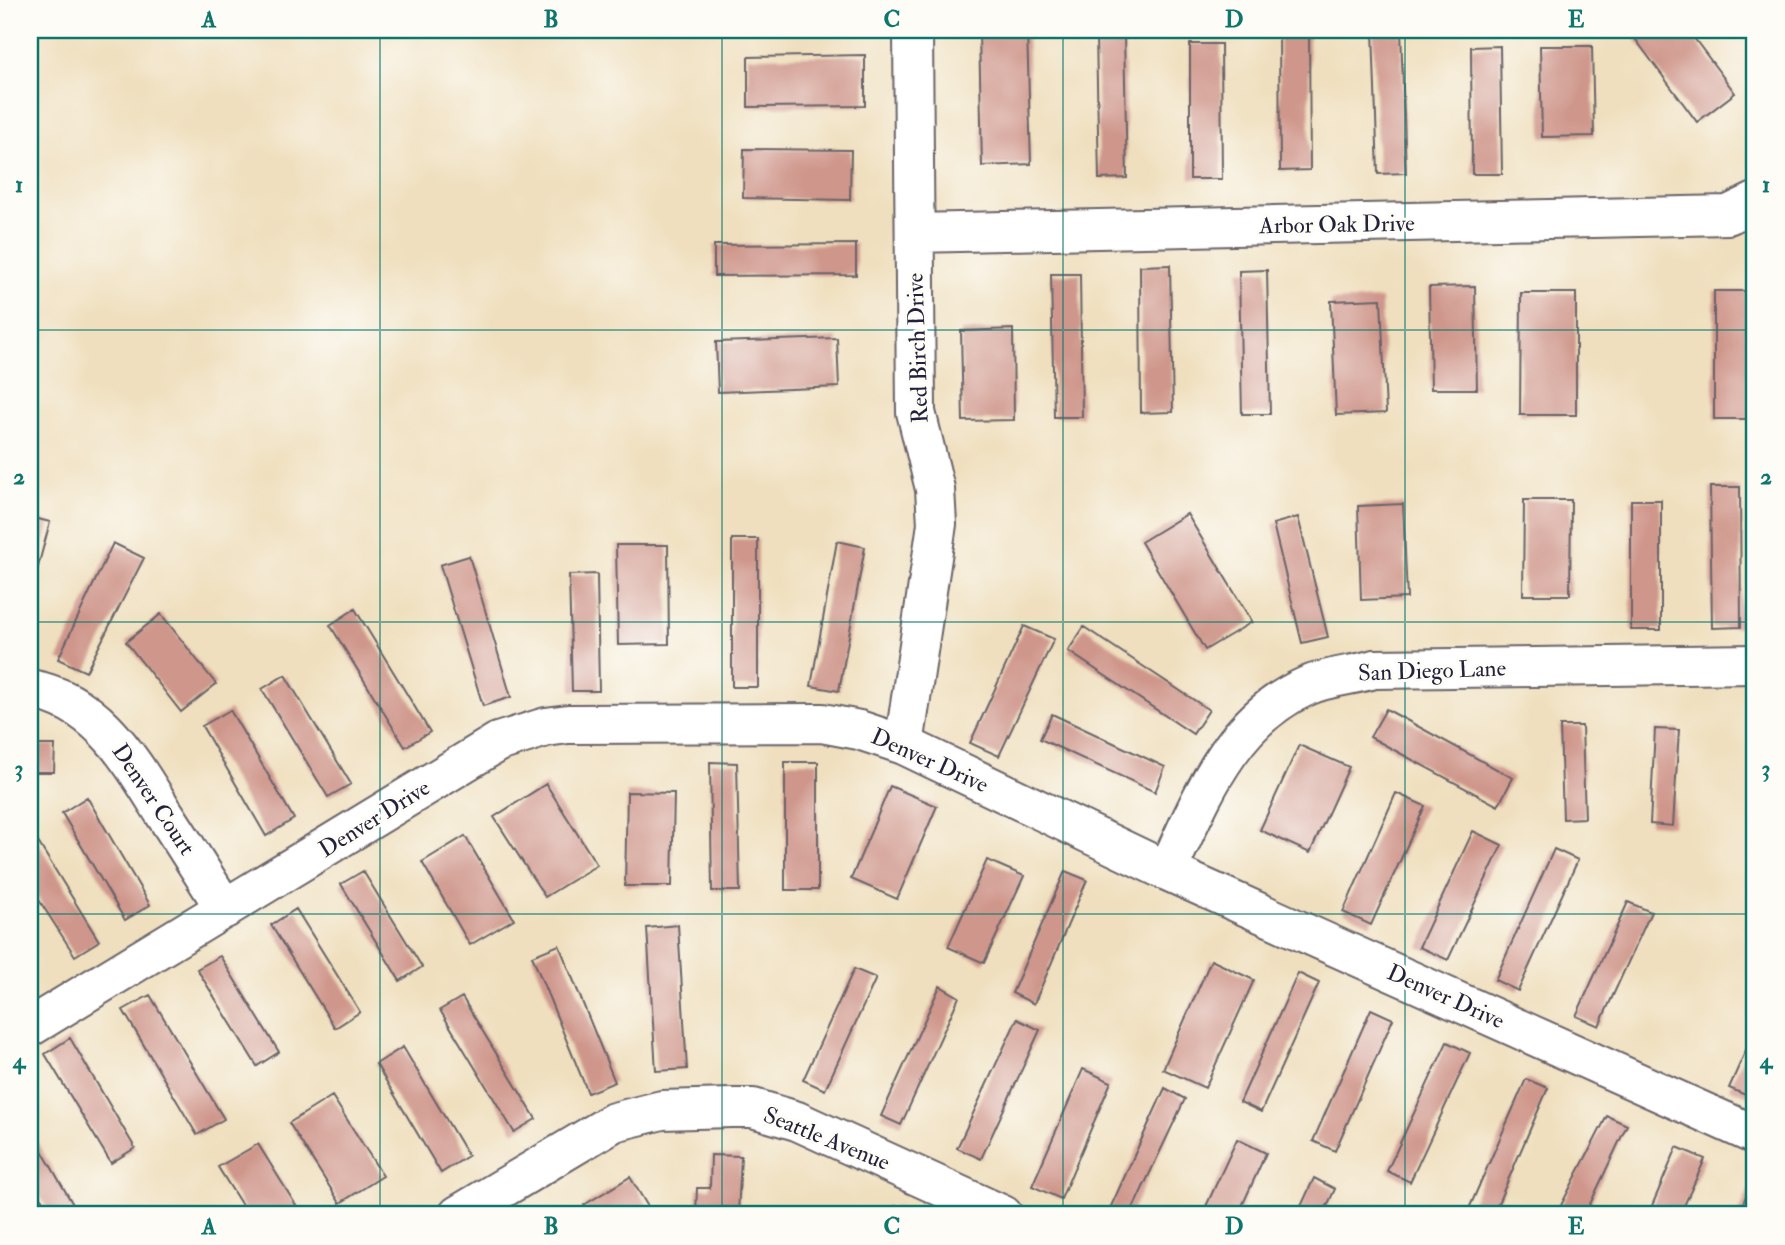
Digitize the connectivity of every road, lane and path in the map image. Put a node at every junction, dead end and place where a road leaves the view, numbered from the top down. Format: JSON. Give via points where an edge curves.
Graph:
{"nodes":[{"id":1,"x":914,"y":30,"type":"edge"},
{"id":2,"x":1755,"y":202,"type":"edge"},
{"id":3,"x":915,"y":233,"type":"junction"},
{"id":4,"x":1755,"y":664,"type":"edge"},
{"id":5,"x":30,"y":689,"type":"edge"},
{"id":6,"x":904,"y":746,"type":"junction"},
{"id":7,"x":1167,"y":871,"type":"junction"},
{"id":8,"x":225,"y":909,"type":"junction"},
{"id":9,"x":30,"y":1027,"type":"edge"},
{"id":10,"x":1755,"y":1135,"type":"edge"},
{"id":11,"x":458,"y":1215,"type":"edge"},
{"id":12,"x":1003,"y":1215,"type":"edge"}],
"edges":[{"from":1,"to":3,"type":"street","name":"Red Birch Drive"},
{"from":2,"to":3,"type":"street","name":"Arbor Oak Drive","via":[[1728,215]]},
{"from":3,"to":6,"type":"street","name":"Red Birch Drive","via":[[916,412],[935,489],[937,524]]},
{"from":4,"to":7,"type":"street","name":"San Diego Lane","via":[[1374,669],[1336,675],[1304,687],[1241,732],[1213,776]]},
{"from":5,"to":8,"type":"street","name":"Denver Court","via":[[48,692],[84,710],[114,738]]},
{"from":6,"to":7,"type":"street","name":"Denver Drive"},
{"from":6,"to":8,"type":"street","name":"Denver Drive","via":[[869,732],[822,723],[546,727],[498,742]]},
{"from":7,"to":10,"type":"street","name":"Denver Drive"},
{"from":8,"to":9,"type":"street","name":"Denver Drive"},
{"from":11,"to":12,"type":"street","name":"Seattle Avenue","via":[[614,1122],[662,1110],[731,1108],[753,1108],[797,1121]]}]}
